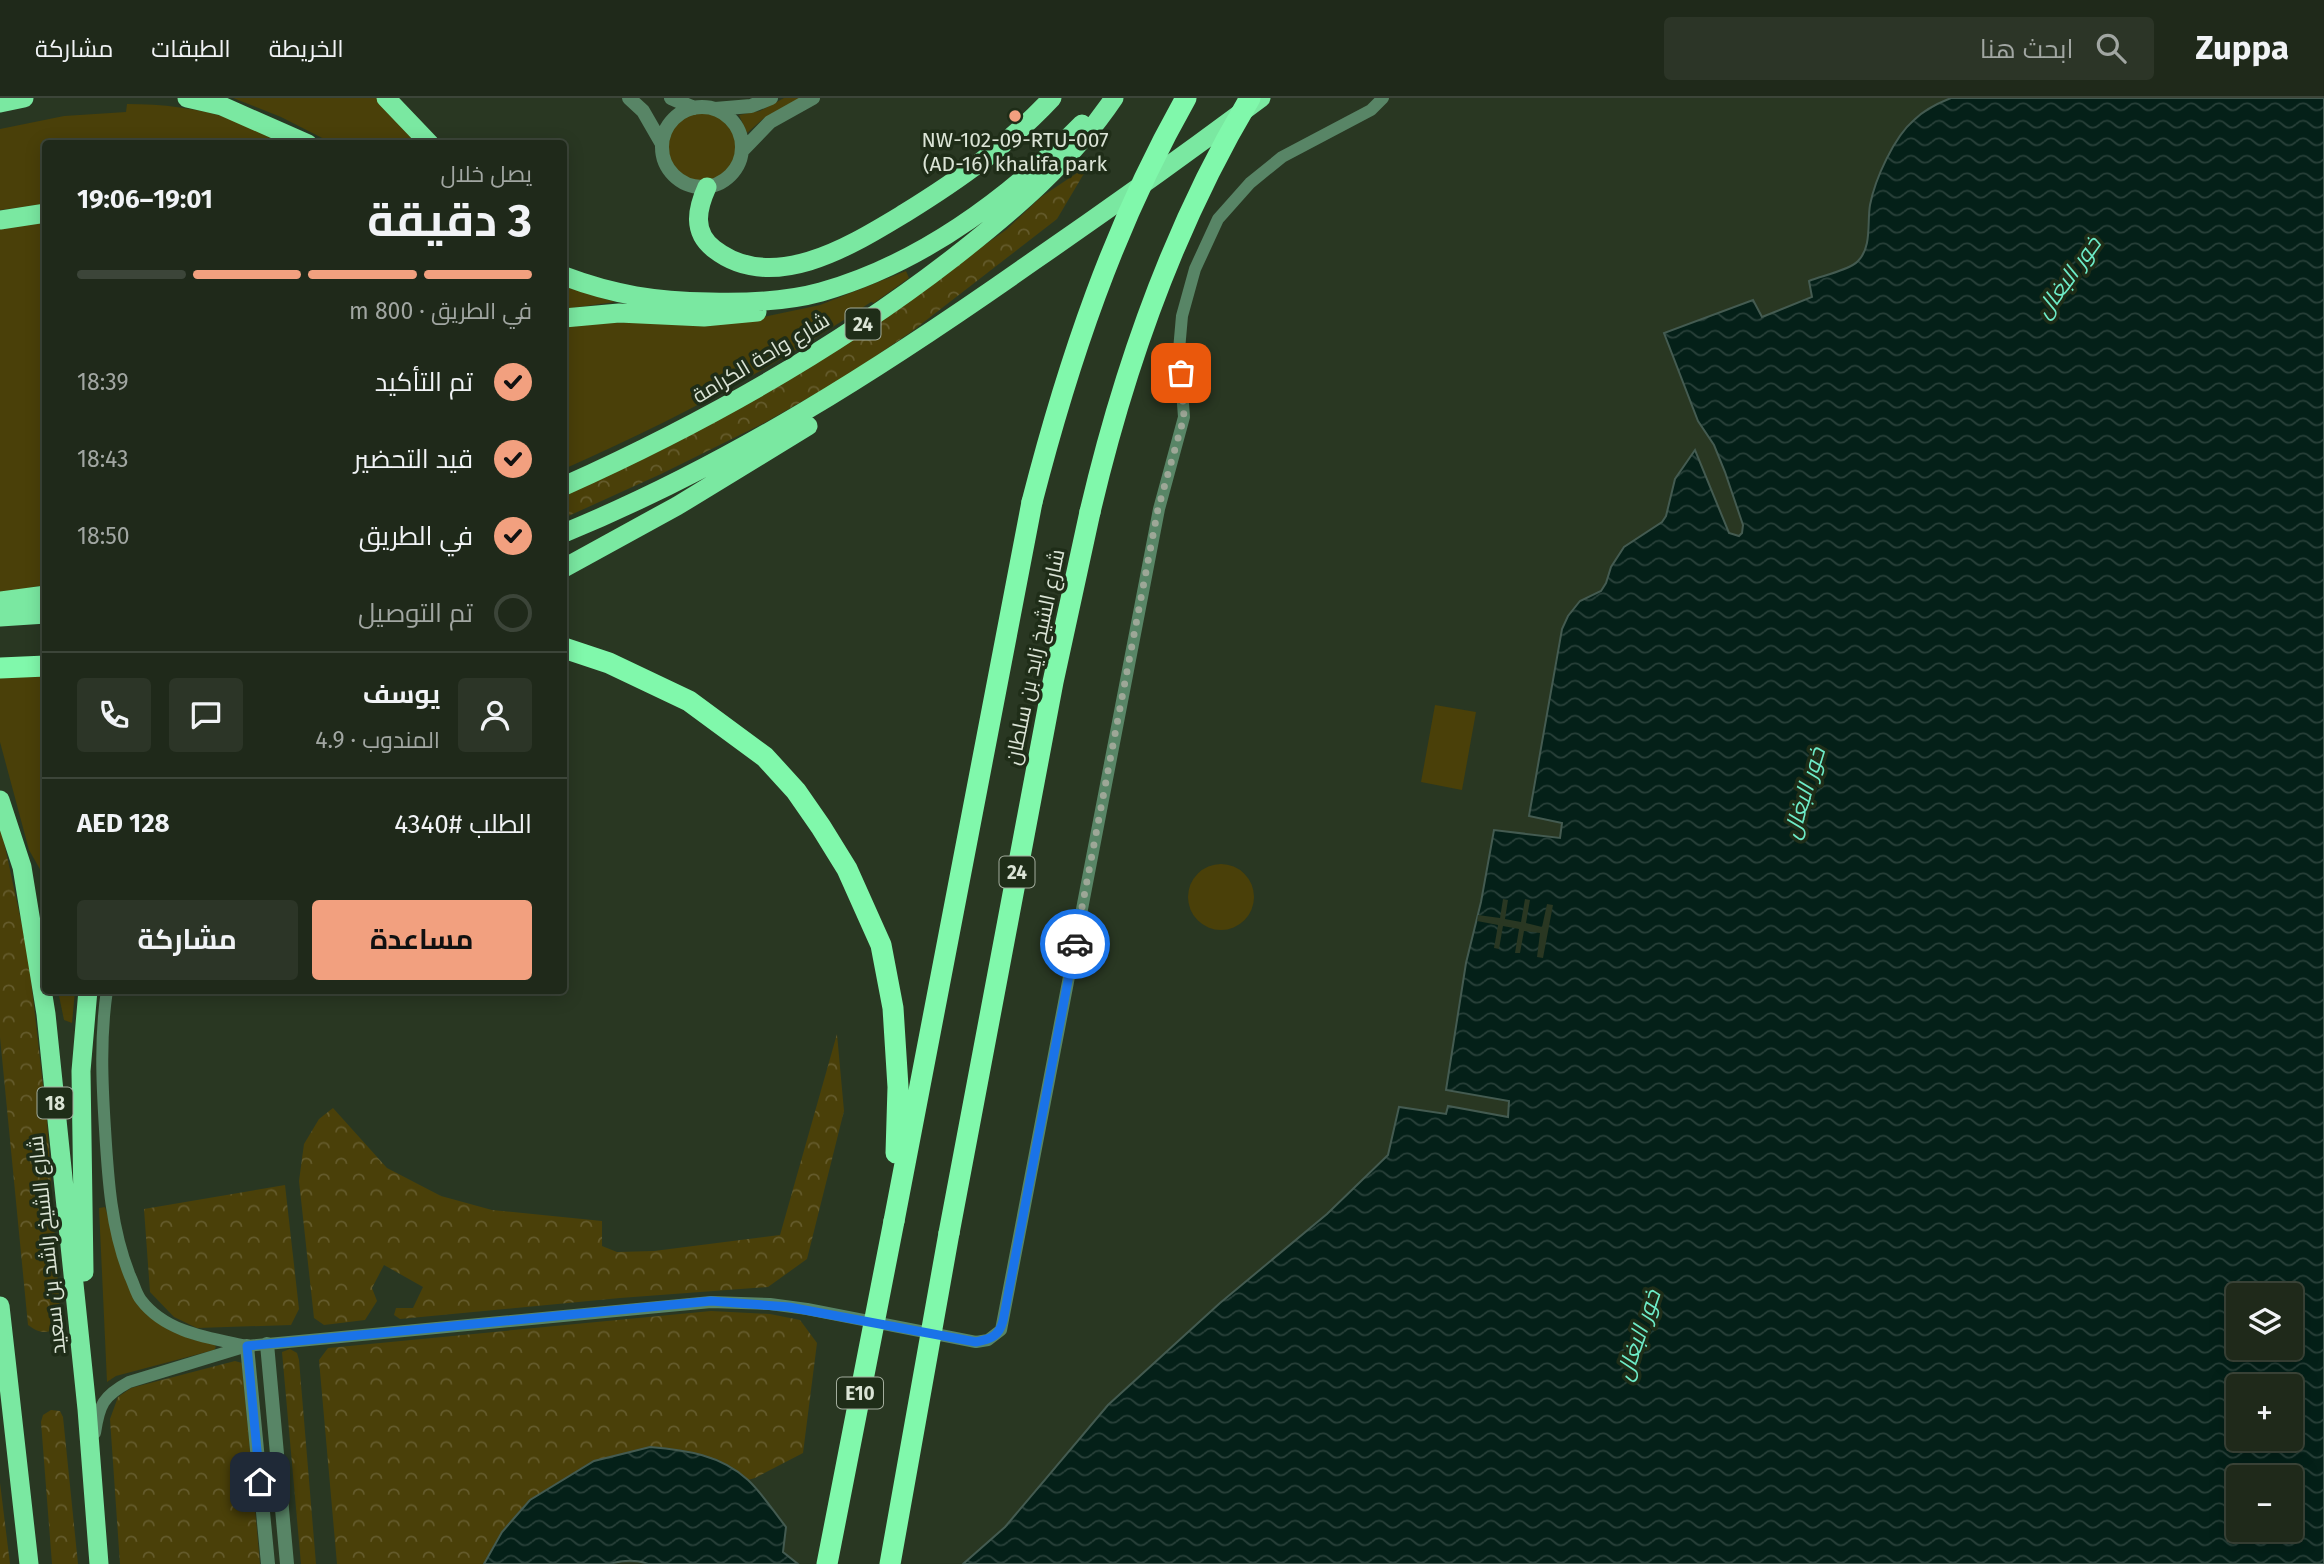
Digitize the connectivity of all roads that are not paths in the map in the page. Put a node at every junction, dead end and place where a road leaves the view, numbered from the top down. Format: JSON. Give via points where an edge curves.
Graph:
{"nodes":[{"id":1,"x":24,"y":98,"type":"edge"},
{"id":2,"x":187,"y":98,"type":"edge"},
{"id":3,"x":386,"y":98,"type":"edge"},
{"id":4,"x":395,"y":98,"type":"edge"},
{"id":5,"x":629,"y":98,"type":"edge"},
{"id":6,"x":671,"y":98,"type":"edge"},
{"id":7,"x":771,"y":98,"type":"edge"},
{"id":8,"x":813,"y":98,"type":"edge"},
{"id":9,"x":1052,"y":98,"type":"edge"},
{"id":10,"x":1108,"y":98,"type":"edge"},
{"id":11,"x":1114,"y":98,"type":"edge"},
{"id":12,"x":1185,"y":98,"type":"edge"},
{"id":13,"x":1250,"y":98,"type":"edge"},
{"id":14,"x":1261,"y":98,"type":"edge"},
{"id":15,"x":1383,"y":98,"type":"edge"},
{"id":16,"x":0,"y":103,"type":"edge"},
{"id":17,"x":694,"y":108,"type":"junction"},
{"id":18,"x":714,"y":109,"type":"junction"},
{"id":19,"x":410,"y":122,"type":"junction"},
{"id":20,"x":299,"y":140,"type":"edge"},
{"id":21,"x":426,"y":140,"type":"edge"},
{"id":22,"x":662,"y":144,"type":"junction"},
{"id":23,"x":742,"y":150,"type":"junction"},
{"id":24,"x":707,"y":187,"type":"junction"},
{"id":25,"x":42,"y":214,"type":"edge"},
{"id":26,"x":0,"y":220,"type":"edge"},
{"id":27,"x":567,"y":263,"type":"edge"},
{"id":28,"x":567,"y":277,"type":"edge"},
{"id":29,"x":818,"y":293,"type":"junction"},
{"id":30,"x":687,"y":302,"type":"junction"},
{"id":31,"x":567,"y":318,"type":"edge"},
{"id":32,"x":933,"y":332,"type":"junction"},
{"id":33,"x":567,"y":485,"type":"edge"},
{"id":34,"x":567,"y":532,"type":"edge"},
{"id":35,"x":567,"y":566,"type":"edge"},
{"id":36,"x":42,"y":596,"type":"edge"},
{"id":37,"x":0,"y":601,"type":"edge"},
{"id":38,"x":42,"y":614,"type":"edge"},
{"id":39,"x":0,"y":617,"type":"edge"},
{"id":40,"x":567,"y":649,"type":"edge"},
{"id":41,"x":42,"y":656,"type":"edge"},
{"id":42,"x":0,"y":660,"type":"edge"},
{"id":43,"x":42,"y":666,"type":"edge"},
{"id":44,"x":0,"y":668,"type":"edge"},
{"id":45,"x":0,"y":800,"type":"edge"},
{"id":46,"x":42,"y":990,"type":"edge"},
{"id":47,"x":43,"y":994,"type":"edge"},
{"id":48,"x":88,"y":994,"type":"edge"},
{"id":49,"x":106,"y":994,"type":"edge"},
{"id":50,"x":894,"y":1222,"type":"junction"},
{"id":51,"x":0,"y":1306,"type":"edge"},
{"id":52,"x":0,"y":1316,"type":"edge"},
{"id":53,"x":267,"y":1344,"type":"junction"},
{"id":54,"x":247,"y":1346,"type":"junction"},
{"id":55,"x":87,"y":1409,"type":"junction"},
{"id":56,"x":91,"y":1465,"type":"junction"},
{"id":57,"x":29,"y":1564,"type":"edge"},
{"id":58,"x":99,"y":1564,"type":"edge"},
{"id":59,"x":268,"y":1564,"type":"edge"},
{"id":60,"x":287,"y":1564,"type":"edge"},
{"id":61,"x":827,"y":1564,"type":"edge"},
{"id":62,"x":890,"y":1564,"type":"edge"}],
"edges":[{"from":1,"to":16,"type":"highway"},
{"from":2,"to":20,"type":"highway","via":[[222,107]]},
{"from":3,"to":19,"type":"highway"},
{"from":4,"to":19,"type":"highway"},
{"from":5,"to":22,"type":"street","via":[[643,111]]},
{"from":6,"to":17,"type":"street"},
{"from":7,"to":18,"type":"street","via":[[751,106]]},
{"from":8,"to":23,"type":"street","via":[[770,122]]},
{"from":9,"to":24,"type":"highway","via":[[1024,128],[937,193],[868,235],[813,260],[763,267],[724,257],[709,246],[697,222]]},
{"from":10,"to":29,"type":"highway","via":[[1020,181],[966,224],[867,277]]},
{"from":11,"to":33,"type":"highway","name":"شارع واحة الكرامة","number":"24","via":[[1073,153],[1033,192],[910,292],[764,387]]},
{"from":12,"to":50,"type":"highway","name":"شارع الشيخ زايد بن سلطان","bridge":true,"via":[[1127,215],[1057,404],[1032,502]]},
{"from":13,"to":62,"type":"highway","name":"شارع الشيخ زايد بن سلطان","number":"24","bridge":true,"via":[[1212,166],[1162,278],[1104,452],[1053,682]]},
{"from":14,"to":32,"type":"highway","number":"24"},
{"from":15,"to":53,"type":"street","via":[[1371,110],[1282,156],[1250,183],[1218,219],[1195,269],[1182,316],[1179,350],[1184,417],[1158,509],[1000,1330],[988,1340],[976,1342],[795,1307],[711,1301]]},
{"from":17,"to":18,"type":"street"},
{"from":17,"to":22,"type":"street","via":[[676,117]]},
{"from":18,"to":23,"type":"street","via":[[735,125]]},
{"from":19,"to":21,"type":"highway"},
{"from":22,"to":24,"type":"street","via":[[663,156],[675,176],[696,187]]},
{"from":23,"to":24,"type":"street","via":[[731,175]]},
{"from":25,"to":26,"type":"highway"},
{"from":27,"to":30,"type":"highway","via":[[610,282]]},
{"from":28,"to":30,"type":"highway","via":[[627,296]]},
{"from":29,"to":30,"type":"highway","via":[[750,303]]},
{"from":29,"to":31,"type":"highway","via":[[732,316],[619,313]]},
{"from":32,"to":34,"type":"highway","number":"24","via":[[783,425]]},
{"from":32,"to":35,"type":"highway","via":[[902,363],[818,420]]},
{"from":36,"to":37,"type":"highway"},
{"from":38,"to":39,"type":"highway"},
{"from":40,"to":50,"type":"highway","via":[[690,701],[765,757],[796,791],[847,869],[881,946],[893,1008],[898,1087]]},
{"from":41,"to":42,"type":"highway"},
{"from":43,"to":44,"type":"highway"},
{"from":45,"to":46,"type":"highway","name":"شارع الشيخ راشد بن سعيد","number":"18","via":[[22,867]]},
{"from":47,"to":55,"type":"highway","name":"شارع الشيخ راشد بن سعيد","number":"18"},
{"from":48,"to":55,"type":"highway","via":[[81,1071]]},
{"from":49,"to":54,"type":"street","via":[[101,1068],[106,1150],[110,1206],[125,1263],[140,1299],[169,1324],[195,1336]]},
{"from":50,"to":61,"type":"highway","number":"E10","bridge":true},
{"from":51,"to":52,"type":"highway"},
{"from":52,"to":57,"type":"highway"},
{"from":53,"to":54,"type":"street"},
{"from":53,"to":60,"type":"street"},
{"from":54,"to":56,"type":"street","via":[[115,1389],[100,1405]]},
{"from":54,"to":59,"type":"street"},
{"from":55,"to":56,"type":"highway","name":"شارع الشيخ راشد بن سعيد","number":"18"},
{"from":56,"to":58,"type":"highway","name":"شارع الشيخ راشد بن سعيد","number":"18"}]}
